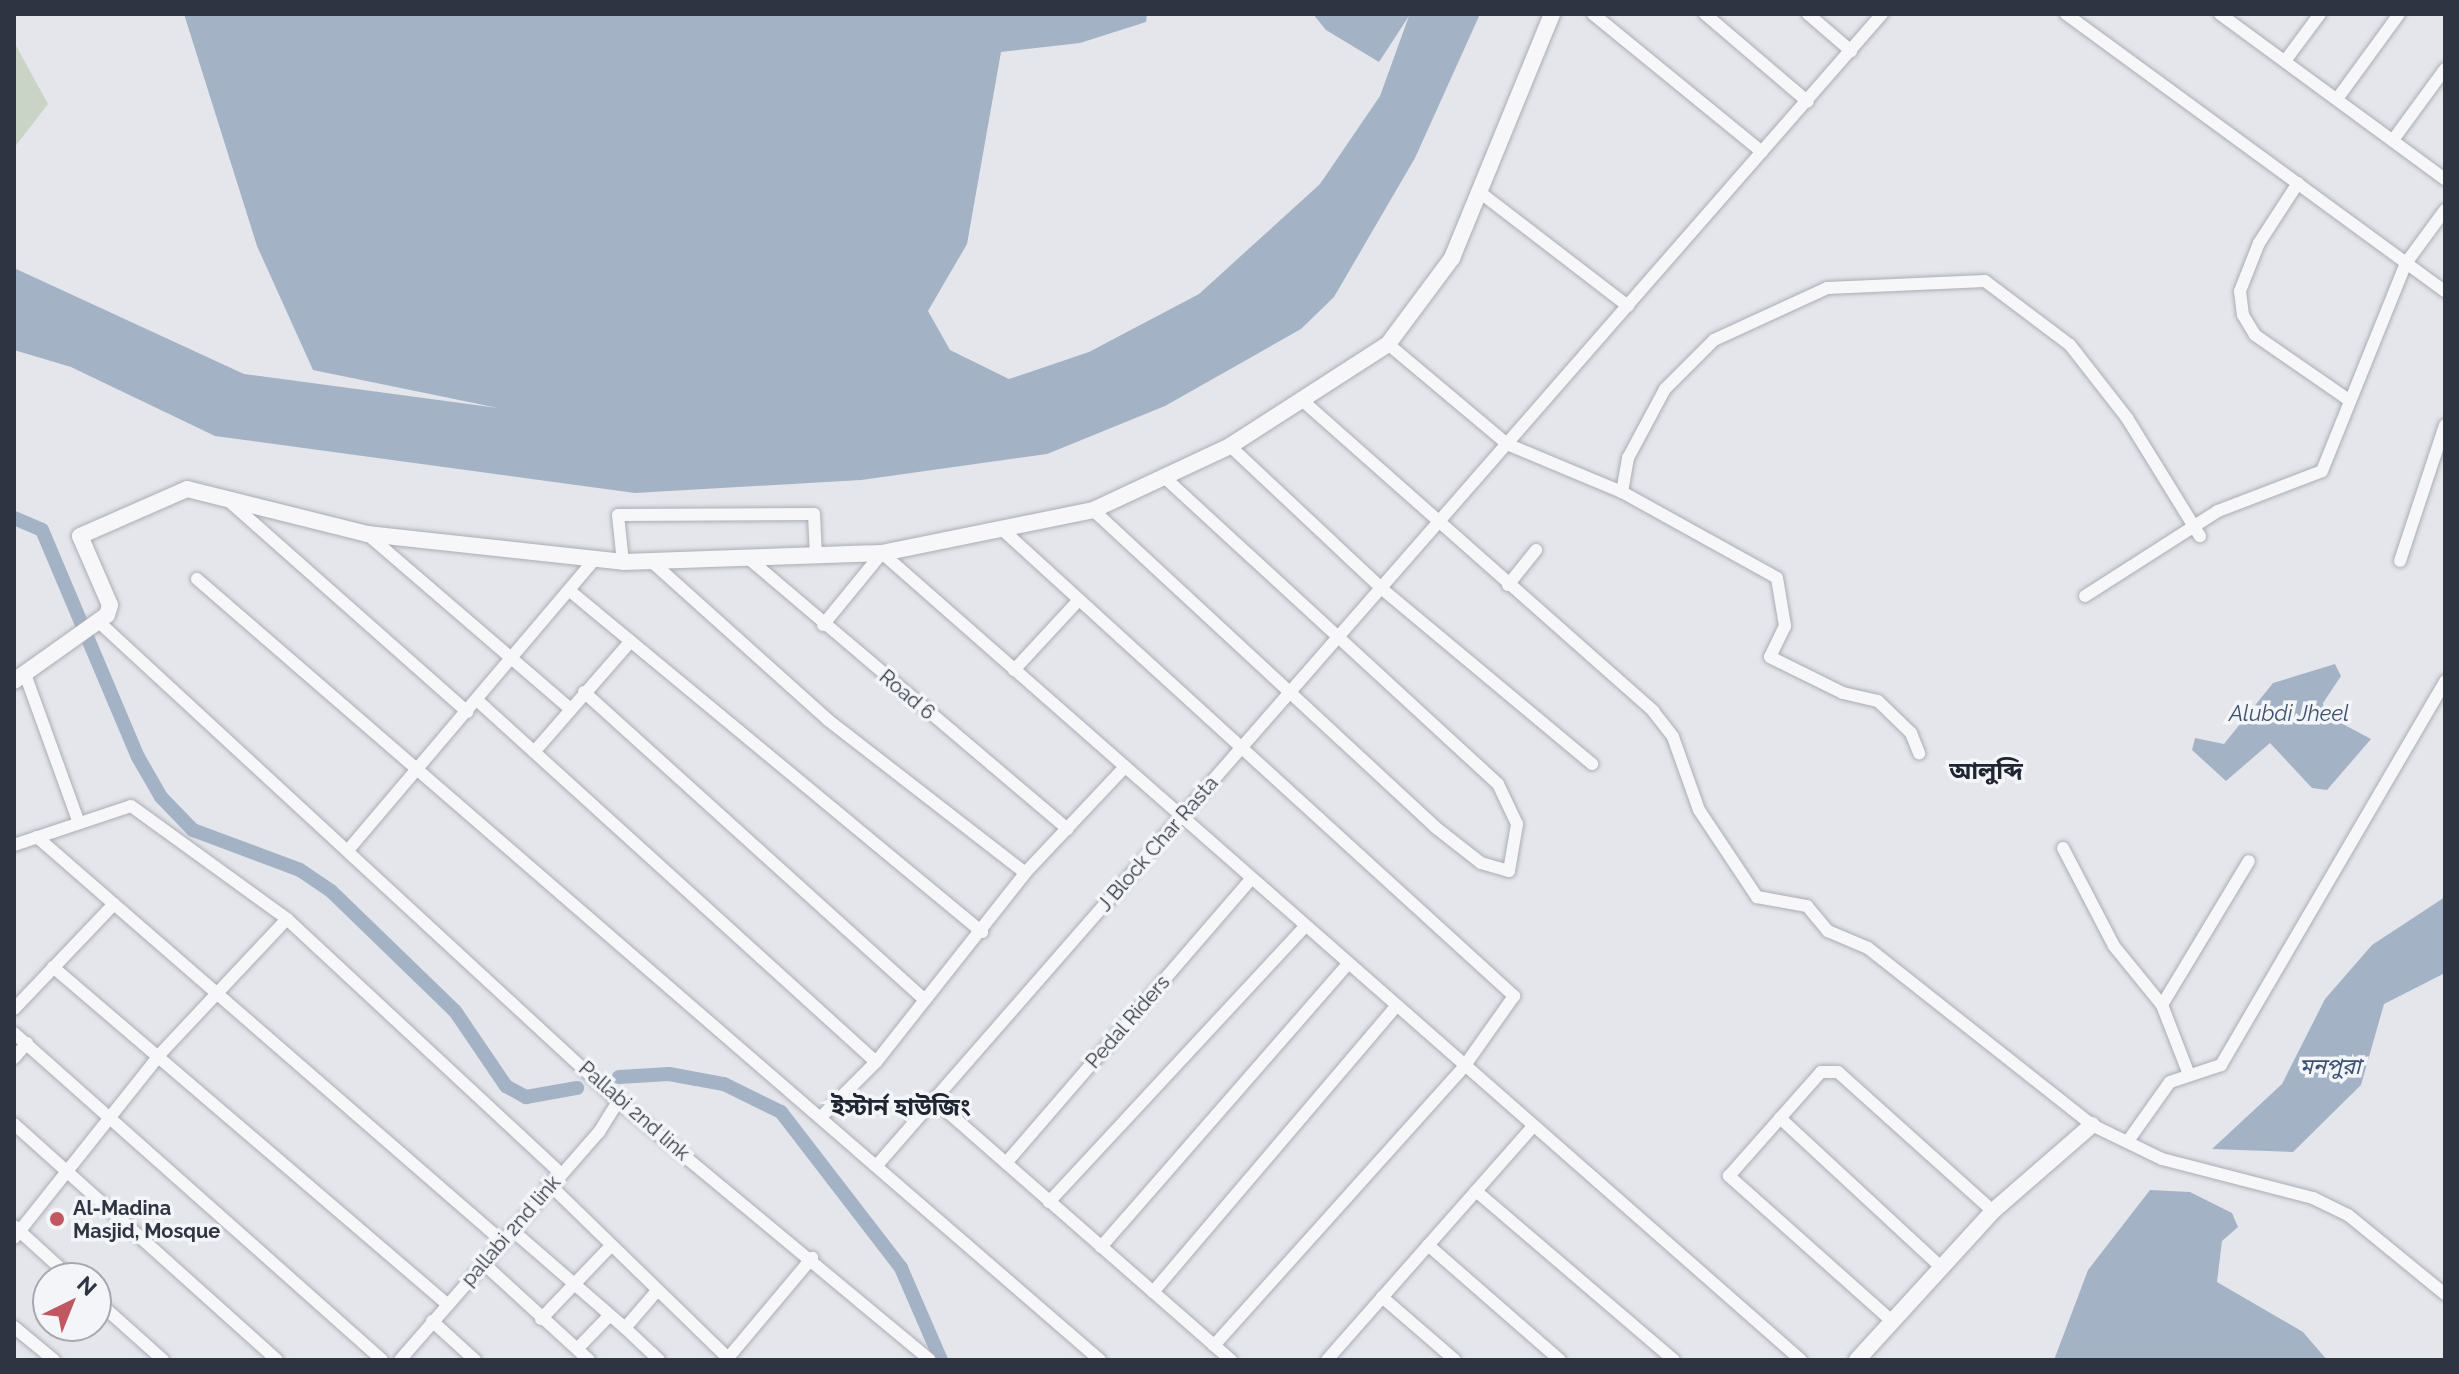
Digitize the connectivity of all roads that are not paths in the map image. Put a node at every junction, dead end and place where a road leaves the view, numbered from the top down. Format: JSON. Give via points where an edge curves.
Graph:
{"nodes":[{"id":1,"x":1552,"y":14,"type":"edge"},
{"id":2,"x":1593,"y":14,"type":"edge"},
{"id":3,"x":1705,"y":14,"type":"edge"},
{"id":4,"x":1808,"y":14,"type":"edge"},
{"id":5,"x":1882,"y":14,"type":"edge"},
{"id":6,"x":2066,"y":14,"type":"edge"},
{"id":7,"x":2220,"y":14,"type":"edge"},
{"id":8,"x":2320,"y":14,"type":"edge"},
{"id":9,"x":2399,"y":14,"type":"edge"},
{"id":10,"x":1851,"y":51,"type":"junction"},
{"id":11,"x":2285,"y":61,"type":"junction"},
{"id":12,"x":2445,"y":69,"type":"edge"},
{"id":13,"x":2337,"y":99,"type":"junction"},
{"id":14,"x":1808,"y":102,"type":"junction"},
{"id":15,"x":2393,"y":140,"type":"junction"},
{"id":16,"x":1762,"y":152,"type":"junction"},
{"id":17,"x":2445,"y":179,"type":"edge"},
{"id":18,"x":2298,"y":183,"type":"junction"},
{"id":19,"x":1482,"y":194,"type":"junction"},
{"id":20,"x":2445,"y":210,"type":"edge"},
{"id":21,"x":2406,"y":263,"type":"junction"},
{"id":22,"x":2445,"y":291,"type":"edge"},
{"id":23,"x":1628,"y":306,"type":"junction"},
{"id":24,"x":1388,"y":344,"type":"junction"},
{"id":25,"x":2346,"y":398,"type":"junction"},
{"id":26,"x":1303,"y":401,"type":"junction"},
{"id":27,"x":2445,"y":425,"type":"edge"},
{"id":28,"x":1507,"y":444,"type":"junction"},
{"id":29,"x":1230,"y":446,"type":"junction"},
{"id":30,"x":1165,"y":478,"type":"junction"},
{"id":31,"x":218,"y":492,"type":"junction"},
{"id":32,"x":1622,"y":492,"type":"junction"},
{"id":33,"x":1093,"y":510,"type":"junction"},
{"id":34,"x":1438,"y":523,"type":"junction"},
{"id":35,"x":1005,"y":532,"type":"junction"},
{"id":36,"x":2198,"y":532,"type":"junction"},
{"id":37,"x":367,"y":534,"type":"junction"},
{"id":38,"x":1536,"y":550,"type":"dead end"},
{"id":39,"x":882,"y":553,"type":"junction"},
{"id":40,"x":816,"y":556,"type":"junction"},
{"id":41,"x":748,"y":558,"type":"junction"},
{"id":42,"x":594,"y":560,"type":"junction"},
{"id":43,"x":651,"y":561,"type":"junction"},
{"id":44,"x":2400,"y":561,"type":"dead end"},
{"id":45,"x":623,"y":562,"type":"junction"},
{"id":46,"x":197,"y":579,"type":"dead end"},
{"id":47,"x":1508,"y":585,"type":"junction"},
{"id":48,"x":1381,"y":588,"type":"junction"},
{"id":49,"x":570,"y":591,"type":"junction"},
{"id":50,"x":2085,"y":596,"type":"dead end"},
{"id":51,"x":1077,"y":602,"type":"junction"},
{"id":52,"x":99,"y":623,"type":"junction"},
{"id":53,"x":823,"y":625,"type":"junction"},
{"id":54,"x":1337,"y":639,"type":"junction"},
{"id":55,"x":631,"y":641,"type":"junction"},
{"id":56,"x":513,"y":660,"type":"junction"},
{"id":57,"x":1014,"y":670,"type":"junction"},
{"id":58,"x":19,"y":678,"type":"edge"},
{"id":59,"x":2445,"y":681,"type":"edge"},
{"id":60,"x":584,"y":692,"type":"junction"},
{"id":61,"x":1289,"y":694,"type":"junction"},
{"id":62,"x":478,"y":701,"type":"junction"},
{"id":63,"x":569,"y":708,"type":"junction"},
{"id":64,"x":467,"y":712,"type":"junction"},
{"id":65,"x":1242,"y":748,"type":"junction"},
{"id":66,"x":534,"y":752,"type":"junction"},
{"id":67,"x":1919,"y":753,"type":"dead end"},
{"id":68,"x":1592,"y":764,"type":"dead end"},
{"id":69,"x":1125,"y":767,"type":"junction"},
{"id":70,"x":416,"y":775,"type":"junction"},
{"id":71,"x":1180,"y":818,"type":"junction"},
{"id":72,"x":79,"y":823,"type":"junction"},
{"id":73,"x":1068,"y":829,"type":"junction"},
{"id":74,"x":37,"y":837,"type":"junction"},
{"id":75,"x":14,"y":845,"type":"edge"},
{"id":76,"x":2063,"y":848,"type":"dead end"},
{"id":77,"x":349,"y":849,"type":"junction"},
{"id":78,"x":2249,"y":861,"type":"dead end"},
{"id":79,"x":1025,"y":873,"type":"junction"},
{"id":80,"x":1250,"y":880,"type":"junction"},
{"id":81,"x":114,"y":904,"type":"junction"},
{"id":82,"x":287,"y":919,"type":"junction"},
{"id":83,"x":1303,"y":929,"type":"junction"},
{"id":84,"x":982,"y":932,"type":"junction"},
{"id":85,"x":53,"y":967,"type":"junction"},
{"id":86,"x":1345,"y":967,"type":"junction"},
{"id":87,"x":216,"y":994,"type":"junction"},
{"id":88,"x":924,"y":999,"type":"junction"},
{"id":89,"x":2162,"y":1005,"type":"junction"},
{"id":90,"x":14,"y":1009,"type":"edge"},
{"id":91,"x":1394,"y":1009,"type":"junction"},
{"id":92,"x":14,"y":1033,"type":"edge"},
{"id":93,"x":27,"y":1043,"type":"junction"},
{"id":94,"x":161,"y":1053,"type":"junction"},
{"id":95,"x":14,"y":1058,"type":"edge"},
{"id":96,"x":876,"y":1062,"type":"junction"},
{"id":97,"x":1463,"y":1068,"type":"junction"},
{"id":98,"x":2188,"y":1072,"type":"junction"},
{"id":99,"x":934,"y":1100,"type":"junction"},
{"id":100,"x":618,"y":1101,"type":"junction"},
{"id":101,"x":110,"y":1113,"type":"junction"},
{"id":102,"x":822,"y":1116,"type":"junction"},
{"id":103,"x":1780,"y":1118,"type":"junction"},
{"id":104,"x":14,"y":1124,"type":"edge"},
{"id":105,"x":2092,"y":1125,"type":"junction"},
{"id":106,"x":1531,"y":1129,"type":"junction"},
{"id":107,"x":2128,"y":1141,"type":"junction"},
{"id":108,"x":1006,"y":1163,"type":"junction"},
{"id":109,"x":878,"y":1164,"type":"junction"},
{"id":110,"x":68,"y":1170,"type":"junction"},
{"id":111,"x":561,"y":1174,"type":"junction"},
{"id":112,"x":548,"y":1183,"type":"junction"},
{"id":113,"x":1476,"y":1191,"type":"junction"},
{"id":114,"x":1049,"y":1202,"type":"junction"},
{"id":115,"x":1993,"y":1211,"type":"junction"},
{"id":116,"x":512,"y":1230,"type":"junction"},
{"id":117,"x":15,"y":1231,"type":"edge"},
{"id":118,"x":502,"y":1241,"type":"junction"},
{"id":119,"x":1428,"y":1245,"type":"junction"},
{"id":120,"x":1101,"y":1247,"type":"junction"},
{"id":121,"x":608,"y":1249,"type":"junction"},
{"id":122,"x":812,"y":1258,"type":"junction"},
{"id":123,"x":52,"y":1262,"type":"edge"},
{"id":124,"x":483,"y":1263,"type":"junction"},
{"id":125,"x":1941,"y":1267,"type":"junction"},
{"id":126,"x":572,"y":1287,"type":"junction"},
{"id":127,"x":656,"y":1292,"type":"junction"},
{"id":128,"x":1153,"y":1292,"type":"junction"},
{"id":129,"x":2445,"y":1294,"type":"edge"},
{"id":130,"x":1382,"y":1297,"type":"junction"},
{"id":131,"x":447,"y":1304,"type":"junction"},
{"id":132,"x":112,"y":1314,"type":"edge"},
{"id":133,"x":609,"y":1316,"type":"junction"},
{"id":134,"x":541,"y":1319,"type":"junction"},
{"id":135,"x":432,"y":1321,"type":"junction"},
{"id":136,"x":1893,"y":1322,"type":"junction"},
{"id":137,"x":14,"y":1327,"type":"edge"},
{"id":138,"x":625,"y":1328,"type":"junction"},
{"id":139,"x":1214,"y":1346,"type":"junction"},
{"id":140,"x":577,"y":1349,"type":"junction"},
{"id":141,"x":1335,"y":1357,"type":"edge"},
{"id":142,"x":729,"y":1359,"type":"edge"},
{"id":143,"x":54,"y":1360,"type":"edge"},
{"id":144,"x":163,"y":1360,"type":"edge"},
{"id":145,"x":277,"y":1360,"type":"edge"},
{"id":146,"x":382,"y":1360,"type":"edge"},
{"id":147,"x":400,"y":1360,"type":"edge"},
{"id":148,"x":475,"y":1360,"type":"edge"},
{"id":149,"x":589,"y":1360,"type":"edge"},
{"id":150,"x":659,"y":1360,"type":"edge"},
{"id":151,"x":930,"y":1360,"type":"edge"},
{"id":152,"x":1100,"y":1360,"type":"edge"},
{"id":153,"x":1231,"y":1360,"type":"edge"},
{"id":154,"x":1455,"y":1360,"type":"edge"},
{"id":155,"x":1560,"y":1360,"type":"edge"},
{"id":156,"x":1674,"y":1360,"type":"edge"},
{"id":157,"x":1801,"y":1360,"type":"edge"},
{"id":158,"x":1857,"y":1360,"type":"edge"}],
"edges":[{"from":1,"to":19,"type":"street"},
{"from":2,"to":16,"type":"street"},
{"from":3,"to":14,"type":"street"},
{"from":4,"to":10,"type":"street"},
{"from":5,"to":10,"type":"street","name":"J Block Char Rasta"},
{"from":6,"to":18,"type":"street"},
{"from":7,"to":11,"type":"street"},
{"from":8,"to":11,"type":"street"},
{"from":9,"to":13,"type":"street"},
{"from":10,"to":14,"type":"street","name":"J Block Char Rasta"},
{"from":11,"to":13,"type":"street"},
{"from":12,"to":15,"type":"street"},
{"from":13,"to":15,"type":"street"},
{"from":14,"to":16,"type":"street","name":"J Block Char Rasta"},
{"from":15,"to":17,"type":"street"},
{"from":16,"to":23,"type":"street","name":"J Block Char Rasta"},
{"from":18,"to":21,"type":"street"},
{"from":18,"to":25,"type":"street","via":[[2259,243],[2240,291],[2243,315],[2255,335]]},
{"from":19,"to":23,"type":"street"},
{"from":19,"to":24,"type":"street","via":[[1452,258]]},
{"from":20,"to":21,"type":"street"},
{"from":21,"to":22,"type":"street"},
{"from":21,"to":25,"type":"street"},
{"from":23,"to":28,"type":"street","name":"J Block Char Rasta"},
{"from":24,"to":26,"type":"street"},
{"from":24,"to":28,"type":"street"},
{"from":25,"to":36,"type":"street","via":[[2332,460],[2322,471],[2218,511]]},
{"from":26,"to":29,"type":"street"},
{"from":26,"to":34,"type":"street"},
{"from":27,"to":44,"type":"street"},
{"from":28,"to":32,"type":"street"},
{"from":28,"to":34,"type":"street","name":"J Block Char Rasta"},
{"from":29,"to":30,"type":"street"},
{"from":29,"to":48,"type":"street"},
{"from":30,"to":33,"type":"street"},
{"from":30,"to":54,"type":"street"},
{"from":31,"to":37,"type":"street"},
{"from":31,"to":52,"type":"street","via":[[169,492],[80,536],[110,605]]},
{"from":31,"to":64,"type":"street"},
{"from":32,"to":36,"type":"street","via":[[1628,458],[1665,389],[1714,340],[1827,288],[1985,281],[2070,345]]},
{"from":32,"to":67,"type":"street","via":[[1777,578],[1785,626],[1770,657],[1843,693],[1878,701],[1911,733]]},
{"from":33,"to":35,"type":"street"},
{"from":33,"to":61,"type":"street"},
{"from":34,"to":47,"type":"street"},
{"from":34,"to":48,"type":"street","name":"J Block Char Rasta"},
{"from":35,"to":39,"type":"street"},
{"from":35,"to":51,"type":"street"},
{"from":36,"to":50,"type":"street"},
{"from":37,"to":42,"type":"street"},
{"from":37,"to":56,"type":"street"},
{"from":38,"to":47,"type":"street"},
{"from":39,"to":40,"type":"street"},
{"from":39,"to":53,"type":"street"},
{"from":39,"to":57,"type":"street"},
{"from":40,"to":41,"type":"street"},
{"from":40,"to":45,"type":"street","via":[[814,514],[618,515]]},
{"from":41,"to":43,"type":"street"},
{"from":41,"to":53,"type":"street","name":"Road 6"},
{"from":42,"to":45,"type":"street"},
{"from":42,"to":49,"type":"street"},
{"from":43,"to":45,"type":"street"},
{"from":43,"to":79,"type":"street","via":[[828,720]]},
{"from":46,"to":70,"type":"street"},
{"from":47,"to":105,"type":"street","via":[[1653,711],[1673,737],[1699,810],[1757,897],[1807,906],[1828,931],[1868,948]]},
{"from":48,"to":54,"type":"street","name":"J Block Char Rasta"},
{"from":48,"to":68,"type":"street"},
{"from":49,"to":55,"type":"street"},
{"from":49,"to":56,"type":"street"},
{"from":51,"to":57,"type":"street"},
{"from":51,"to":65,"type":"street"},
{"from":52,"to":58,"type":"street"},
{"from":52,"to":77,"type":"street","name":"Pallabi 2nd link"},
{"from":53,"to":73,"type":"street","name":"Road 6"},
{"from":54,"to":61,"type":"street","name":"J Block Char Rasta"},
{"from":54,"to":61,"type":"street","via":[[1498,784],[1517,824],[1509,871],[1481,863],[1448,837]]},
{"from":55,"to":60,"type":"street"},
{"from":55,"to":84,"type":"street"},
{"from":56,"to":62,"type":"street"},
{"from":56,"to":63,"type":"street"},
{"from":57,"to":69,"type":"street"},
{"from":58,"to":72,"type":"street"},
{"from":59,"to":98,"type":"street","via":[[2221,1065]]},
{"from":60,"to":63,"type":"street"},
{"from":60,"to":88,"type":"street"},
{"from":61,"to":65,"type":"street","name":"J Block Char Rasta"},
{"from":62,"to":64,"type":"street"},
{"from":62,"to":66,"type":"street"},
{"from":63,"to":66,"type":"street"},
{"from":64,"to":70,"type":"street"},
{"from":65,"to":71,"type":"street","name":"J Block Char Rasta"},
{"from":65,"to":97,"type":"street","via":[[1514,996]]},
{"from":66,"to":96,"type":"street"},
{"from":69,"to":71,"type":"street"},
{"from":69,"to":73,"type":"street"},
{"from":70,"to":77,"type":"street"},
{"from":70,"to":102,"type":"street"},
{"from":71,"to":80,"type":"street"},
{"from":71,"to":99,"type":"street","name":"J Block Char Rasta"},
{"from":72,"to":74,"type":"street"},
{"from":72,"to":82,"type":"street","via":[[131,806]]},
{"from":73,"to":79,"type":"street"},
{"from":74,"to":75,"type":"street"},
{"from":74,"to":81,"type":"street"},
{"from":76,"to":89,"type":"street","via":[[2114,946]]},
{"from":77,"to":100,"type":"street","name":"Pallabi 2nd link"},
{"from":78,"to":89,"type":"street"},
{"from":79,"to":84,"type":"street"},
{"from":80,"to":83,"type":"street"},
{"from":80,"to":108,"type":"street","name":"Pedal Riders"},
{"from":81,"to":85,"type":"street"},
{"from":81,"to":87,"type":"street"},
{"from":82,"to":87,"type":"street"},
{"from":82,"to":111,"type":"street"},
{"from":83,"to":86,"type":"street"},
{"from":83,"to":114,"type":"street"},
{"from":84,"to":88,"type":"street"},
{"from":85,"to":90,"type":"street"},
{"from":85,"to":94,"type":"street"},
{"from":86,"to":91,"type":"street"},
{"from":86,"to":120,"type":"street"},
{"from":87,"to":94,"type":"street"},
{"from":87,"to":118,"type":"street"},
{"from":88,"to":96,"type":"street"},
{"from":89,"to":98,"type":"street"},
{"from":91,"to":97,"type":"street"},
{"from":91,"to":128,"type":"street"},
{"from":92,"to":93,"type":"street"},
{"from":93,"to":95,"type":"street"},
{"from":93,"to":101,"type":"street"},
{"from":94,"to":101,"type":"street"},
{"from":94,"to":131,"type":"street"},
{"from":96,"to":102,"type":"street"},
{"from":97,"to":106,"type":"street"},
{"from":97,"to":139,"type":"street"},
{"from":98,"to":107,"type":"street","via":[[2157,1095]]},
{"from":99,"to":108,"type":"street"},
{"from":99,"to":109,"type":"street","name":"J Block Char Rasta"},
{"from":100,"to":111,"type":"street","name":"pallabi 2nd link"},
{"from":100,"to":122,"type":"street","name":"Pallabi 2nd link"},
{"from":101,"to":110,"type":"street"},
{"from":101,"to":146,"type":"street"},
{"from":102,"to":109,"type":"street"},
{"from":103,"to":115,"type":"street","via":[[1821,1072],[1838,1072]]},
{"from":103,"to":125,"type":"street"},
{"from":103,"to":136,"type":"street","via":[[1732,1171],[1732,1182]]},
{"from":104,"to":110,"type":"street"},
{"from":105,"to":107,"type":"street"},
{"from":105,"to":115,"type":"street"},
{"from":106,"to":113,"type":"street"},
{"from":106,"to":157,"type":"street"},
{"from":107,"to":129,"type":"street","via":[[2162,1159],[2313,1198],[2348,1215]]},
{"from":108,"to":114,"type":"street"},
{"from":109,"to":152,"type":"street"},
{"from":110,"to":117,"type":"street"},
{"from":110,"to":145,"type":"street"},
{"from":111,"to":112,"type":"street","name":"pallabi 2nd link"},
{"from":112,"to":116,"type":"street","name":"pallabi 2nd link"},
{"from":112,"to":121,"type":"street"},
{"from":113,"to":119,"type":"street"},
{"from":113,"to":156,"type":"street"},
{"from":114,"to":120,"type":"street"},
{"from":115,"to":125,"type":"street"},
{"from":116,"to":118,"type":"street","name":"pallabi 2nd link"},
{"from":116,"to":126,"type":"street"},
{"from":117,"to":123,"type":"street"},
{"from":118,"to":124,"type":"street","name":"pallabi 2nd link"},
{"from":119,"to":130,"type":"street"},
{"from":119,"to":155,"type":"street"},
{"from":120,"to":128,"type":"street"},
{"from":121,"to":126,"type":"street"},
{"from":121,"to":127,"type":"street"},
{"from":122,"to":142,"type":"street"},
{"from":122,"to":151,"type":"street","name":"Pallabi 2nd link"},
{"from":124,"to":131,"type":"street","name":"pallabi 2nd link"},
{"from":124,"to":134,"type":"street"},
{"from":125,"to":136,"type":"street"},
{"from":126,"to":133,"type":"street"},
{"from":126,"to":134,"type":"street"},
{"from":127,"to":138,"type":"street"},
{"from":127,"to":142,"type":"street"},
{"from":128,"to":139,"type":"street"},
{"from":130,"to":141,"type":"street"},
{"from":130,"to":154,"type":"street"},
{"from":131,"to":135,"type":"street","name":"pallabi 2nd link"},
{"from":132,"to":144,"type":"street"},
{"from":133,"to":138,"type":"street"},
{"from":133,"to":140,"type":"street"},
{"from":134,"to":140,"type":"street"},
{"from":135,"to":147,"type":"street","name":"pallabi 2nd link"},
{"from":135,"to":148,"type":"street"},
{"from":136,"to":158,"type":"street"},
{"from":137,"to":143,"type":"street"},
{"from":138,"to":150,"type":"street"},
{"from":139,"to":153,"type":"street"},
{"from":140,"to":149,"type":"street"}]}
